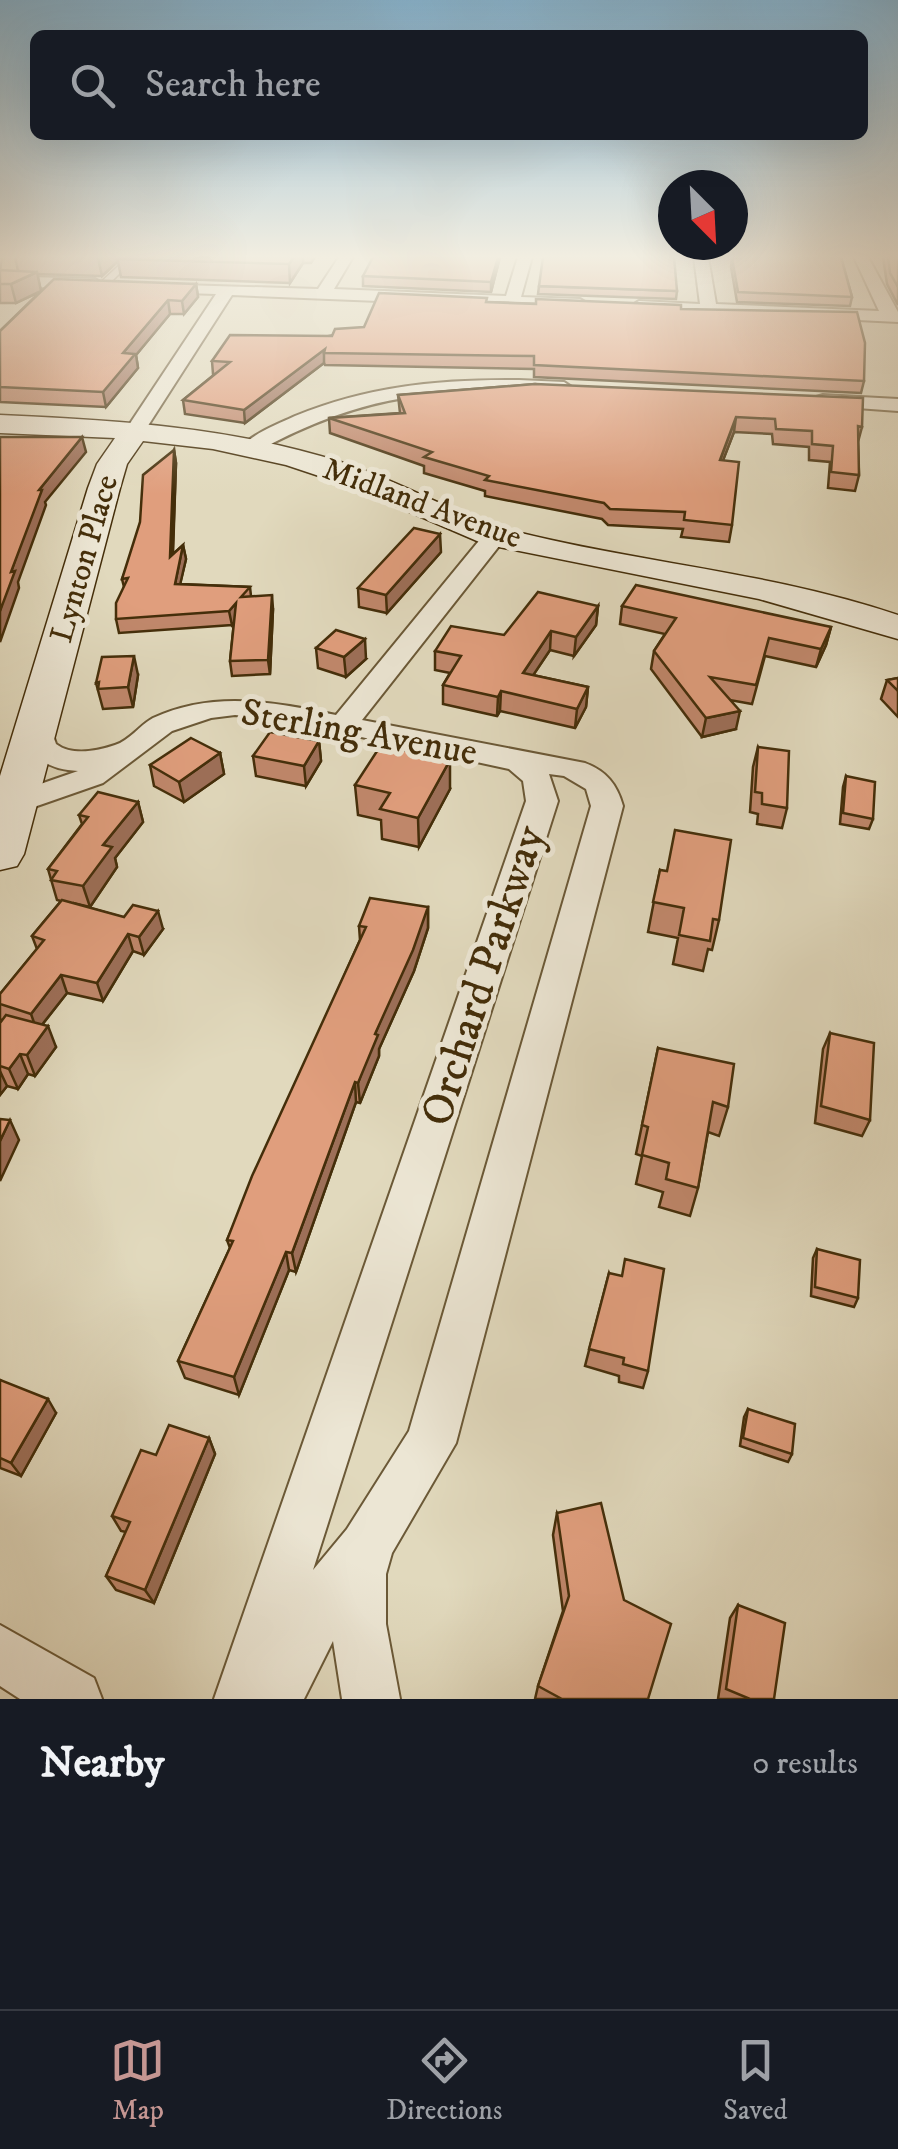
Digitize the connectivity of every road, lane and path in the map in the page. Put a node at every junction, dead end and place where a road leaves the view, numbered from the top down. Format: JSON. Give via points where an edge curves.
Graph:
{"nodes":[{"id":1,"x":196,"y":336,"type":"edge"},
{"id":2,"x":576,"y":388,"type":"edge"},
{"id":3,"x":807,"y":400,"type":"edge"},
{"id":4,"x":898,"y":405,"type":"edge"},
{"id":5,"x":0,"y":424,"type":"edge"},
{"id":6,"x":135,"y":431,"type":"junction"},
{"id":7,"x":251,"y":447,"type":"junction"},
{"id":8,"x":495,"y":536,"type":"junction"},
{"id":9,"x":898,"y":628,"type":"edge"},
{"id":10,"x":37,"y":724,"type":"junction"},
{"id":11,"x":344,"y":725,"type":"junction"},
{"id":12,"x":144,"y":737,"type":"junction"},
{"id":13,"x":518,"y":762,"type":"junction"},
{"id":14,"x":7,"y":805,"type":"edge"},
{"id":15,"x":0,"y":854,"type":"edge"},
{"id":16,"x":369,"y":1541,"type":"junction"},
{"id":17,"x":4,"y":1662,"type":"edge"},
{"id":18,"x":73,"y":1699,"type":"edge"},
{"id":19,"x":243,"y":1699,"type":"edge"},
{"id":20,"x":274,"y":1699,"type":"edge"},
{"id":21,"x":371,"y":1699,"type":"edge"}],
"edges":[{"from":1,"to":6,"type":"street","name":"Lynton Place"},
{"from":2,"to":7,"type":"street","via":[[455,383],[391,390],[313,413]]},
{"from":3,"to":4,"type":"street"},
{"from":5,"to":6,"type":"street","name":"Midland Avenue"},
{"from":6,"to":7,"type":"street","name":"Midland Avenue"},
{"from":6,"to":10,"type":"street","name":"Lynton Place","via":[[112,464]]},
{"from":7,"to":8,"type":"street","name":"Midland Avenue","via":[[338,471]]},
{"from":8,"to":9,"type":"street","name":"Midland Avenue","via":[[824,605]]},
{"from":8,"to":11,"type":"street"},
{"from":10,"to":12,"type":"street","name":"Sterling Avenue","via":[[42,747],[68,762],[98,758]]},
{"from":10,"to":14,"type":"street","name":"Lynton Place"},
{"from":11,"to":12,"type":"street","name":"Sterling Avenue","via":[[235,707],[187,715]]},
{"from":11,"to":13,"type":"street","name":"Sterling Avenue"},
{"from":12,"to":14,"type":"street","name":"Sterling Avenue","via":[[92,776]]},
{"from":13,"to":16,"type":"street","name":"Orchard Parkway","via":[[594,778],[607,806],[431,1443]]},
{"from":13,"to":19,"type":"street","name":"Orchard Parkway","via":[[540,781],[542,802]]},
{"from":14,"to":15,"type":"street","name":"Lynton Place"},
{"from":16,"to":20,"type":"street","name":"Orchard Parkway","via":[[308,1628]]},
{"from":16,"to":21,"type":"street","name":"Orchard Parkway","via":[[359,1574],[358,1624]]},
{"from":17,"to":18,"type":"street"}]}
